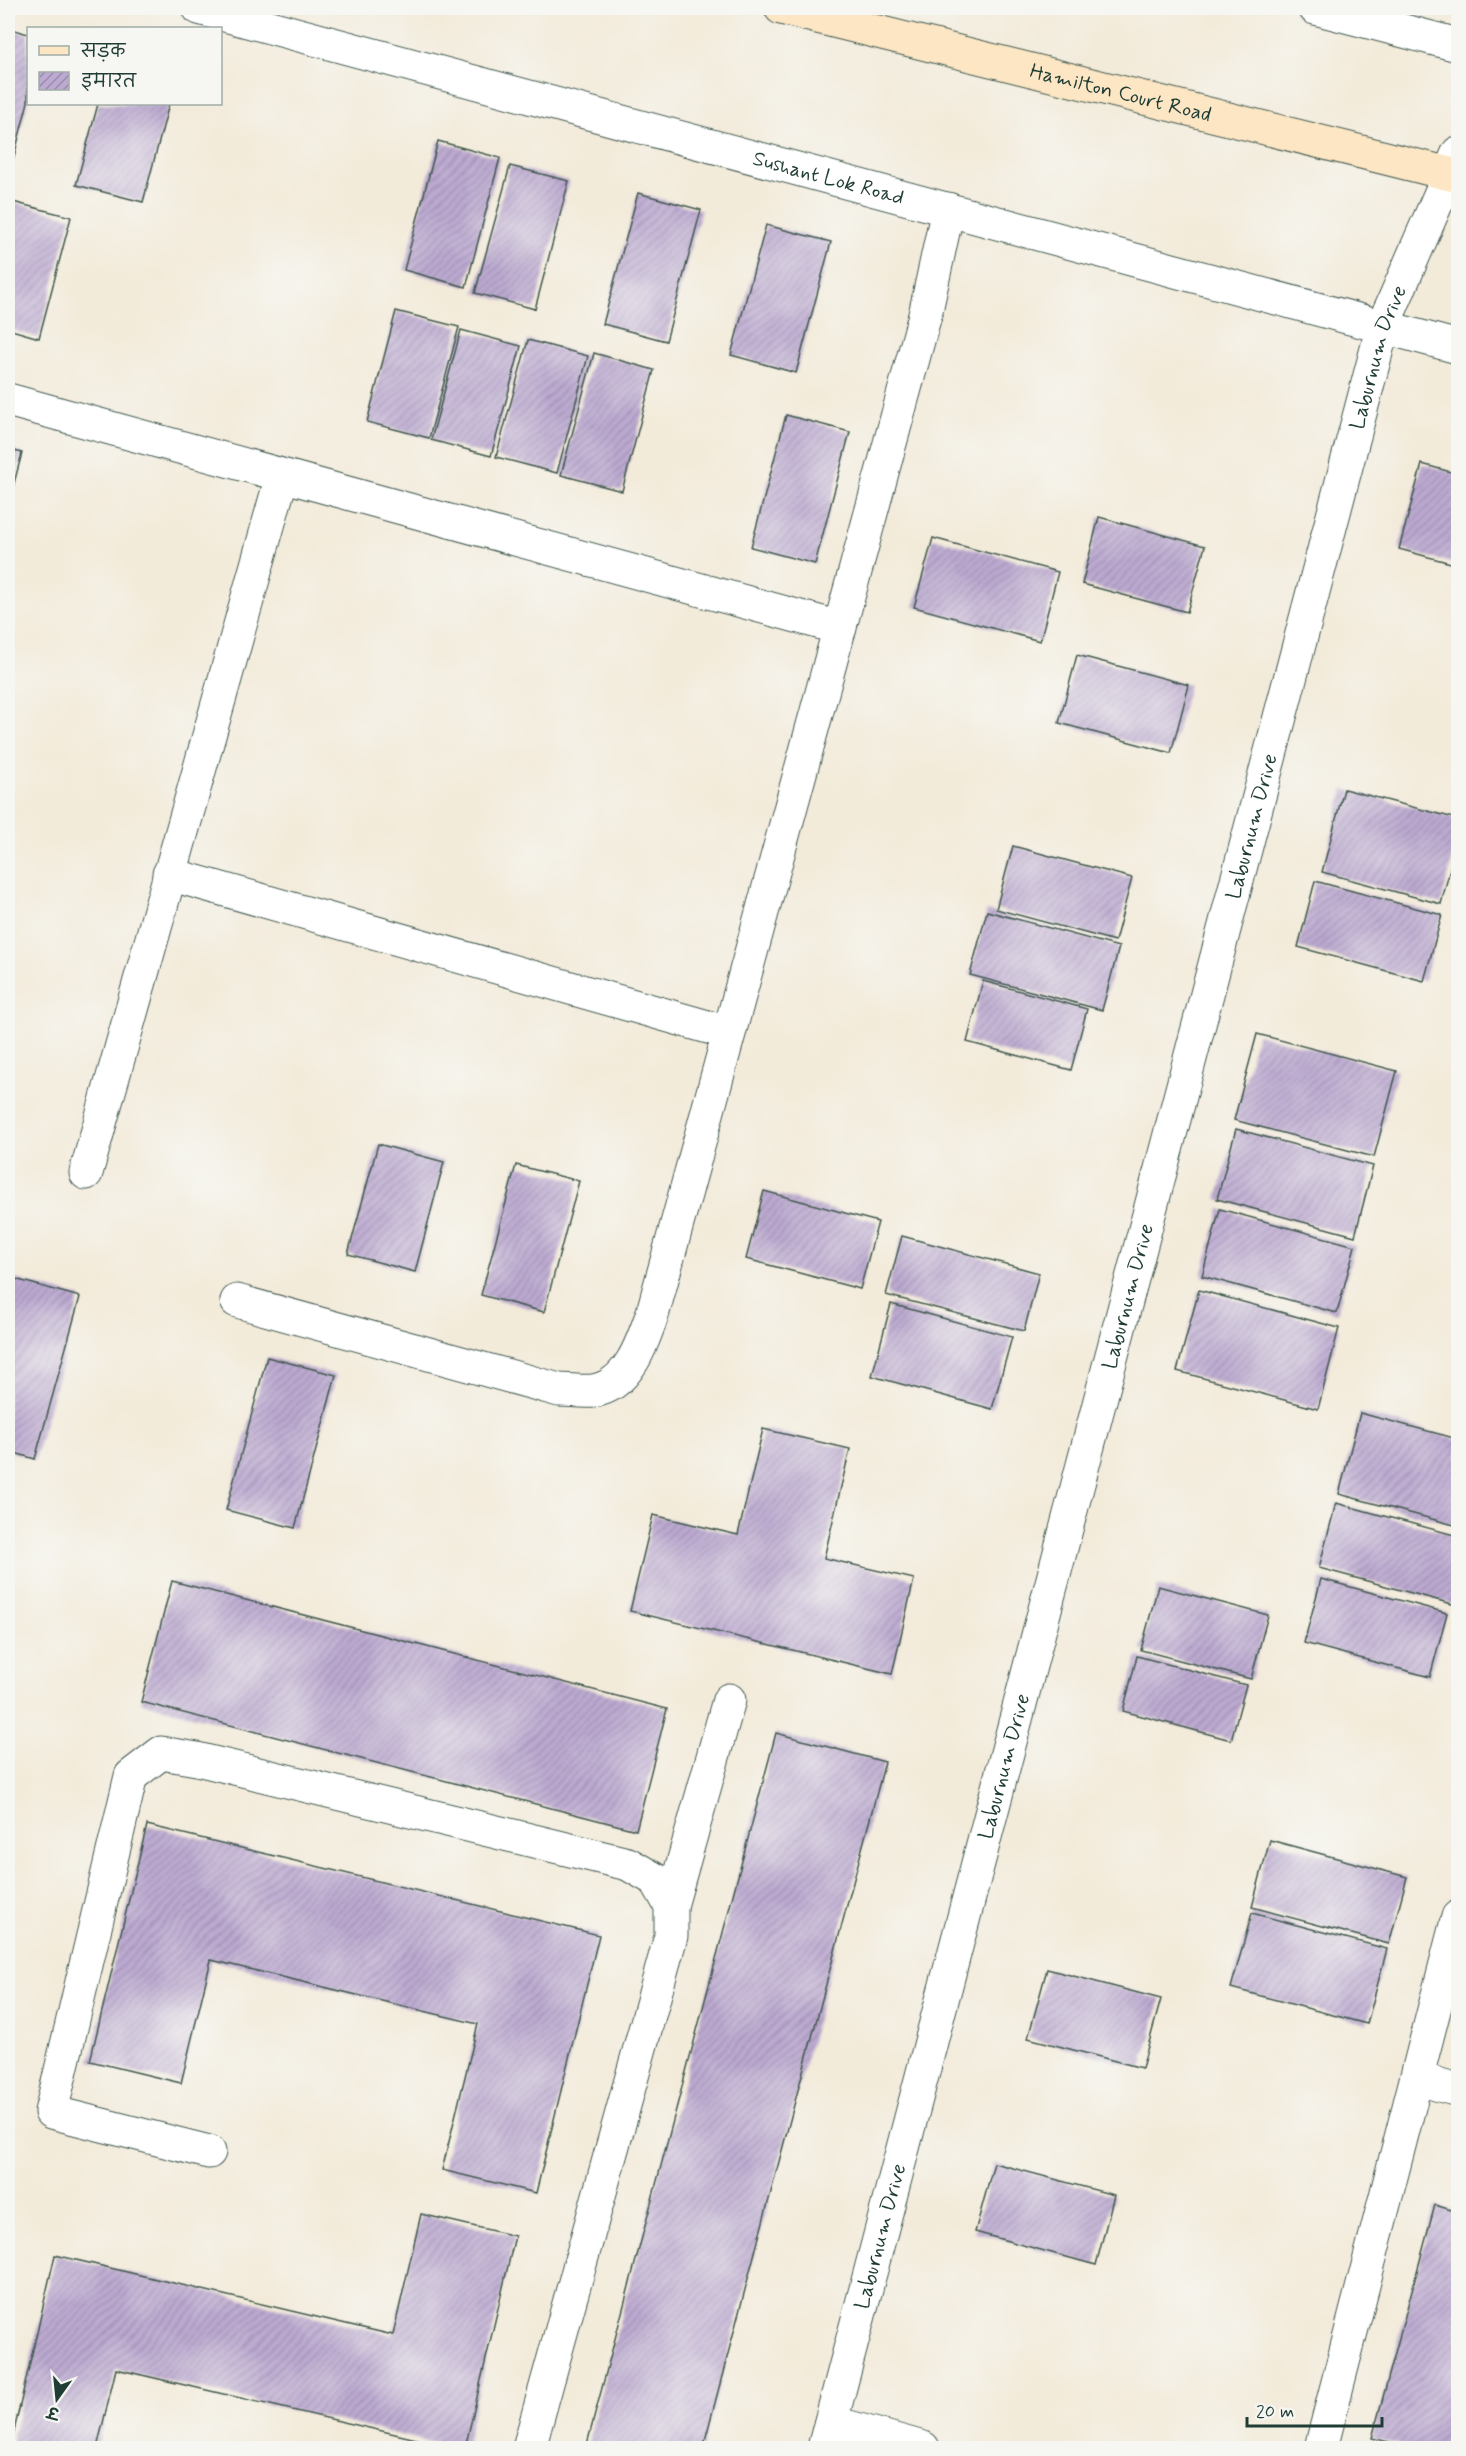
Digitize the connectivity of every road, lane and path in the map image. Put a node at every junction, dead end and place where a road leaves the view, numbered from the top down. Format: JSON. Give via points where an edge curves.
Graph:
{"nodes":[{"id":1,"x":198,"y":8,"type":"edge"},
{"id":2,"x":781,"y":8,"type":"edge"},
{"id":3,"x":1315,"y":8,"type":"edge"},
{"id":4,"x":1458,"y":45,"type":"edge"},
{"id":5,"x":1455,"y":168,"type":"edge"},
{"id":6,"x":948,"y":209,"type":"junction"},
{"id":7,"x":1383,"y":326,"type":"junction"},
{"id":8,"x":1458,"y":347,"type":"edge"},
{"id":9,"x":8,"y":400,"type":"edge"},
{"id":10,"x":282,"y":476,"type":"junction"},
{"id":11,"x":840,"y":628,"type":"junction"},
{"id":12,"x":169,"y":874,"type":"junction"},
{"id":13,"x":729,"y":1033,"type":"junction"},
{"id":14,"x":86,"y":1173,"type":"dead end"},
{"id":15,"x":237,"y":1302,"type":"dead end"},
{"id":16,"x":729,"y":1700,"type":"dead end"},
{"id":17,"x":671,"y":1906,"type":"junction"},
{"id":18,"x":1458,"y":1917,"type":"edge"},
{"id":19,"x":1418,"y":2079,"type":"junction"},
{"id":20,"x":1458,"y":2091,"type":"edge"},
{"id":21,"x":209,"y":2152,"type":"dead end"},
{"id":22,"x":828,"y":2435,"type":"edge"},
{"id":23,"x":529,"y":2448,"type":"edge"},
{"id":24,"x":923,"y":2448,"type":"edge"},
{"id":25,"x":1321,"y":2448,"type":"edge"}],
"edges":[{"from":1,"to":6,"type":"street","name":"Sushant Lok Road"},
{"from":2,"to":5,"type":"main road","name":"Hamilton Court Road"},
{"from":3,"to":4,"type":"street"},
{"from":5,"to":7,"type":"street","name":"Laburnum Drive"},
{"from":6,"to":7,"type":"street","name":"Sushant Lok Road"},
{"from":6,"to":11,"type":"street","via":[[925,315]]},
{"from":7,"to":8,"type":"street","name":"Sushant Lok Road"},
{"from":7,"to":22,"type":"street","name":"Laburnum Drive"},
{"from":9,"to":10,"type":"street"},
{"from":10,"to":11,"type":"street"},
{"from":10,"to":12,"type":"street"},
{"from":11,"to":13,"type":"street"},
{"from":12,"to":13,"type":"street"},
{"from":12,"to":14,"type":"street"},
{"from":13,"to":15,"type":"street","via":[[653,1312],[640,1348],[621,1377],[594,1391],[559,1390]]},
{"from":16,"to":17,"type":"street"},
{"from":17,"to":21,"type":"street","via":[[656,1880],[628,1864],[161,1753],[131,1776],[51,2112]]},
{"from":17,"to":23,"type":"street","via":[[671,1936]]},
{"from":18,"to":19,"type":"street"},
{"from":19,"to":20,"type":"street"},
{"from":19,"to":25,"type":"street"},
{"from":22,"to":24,"type":"street"}]}
